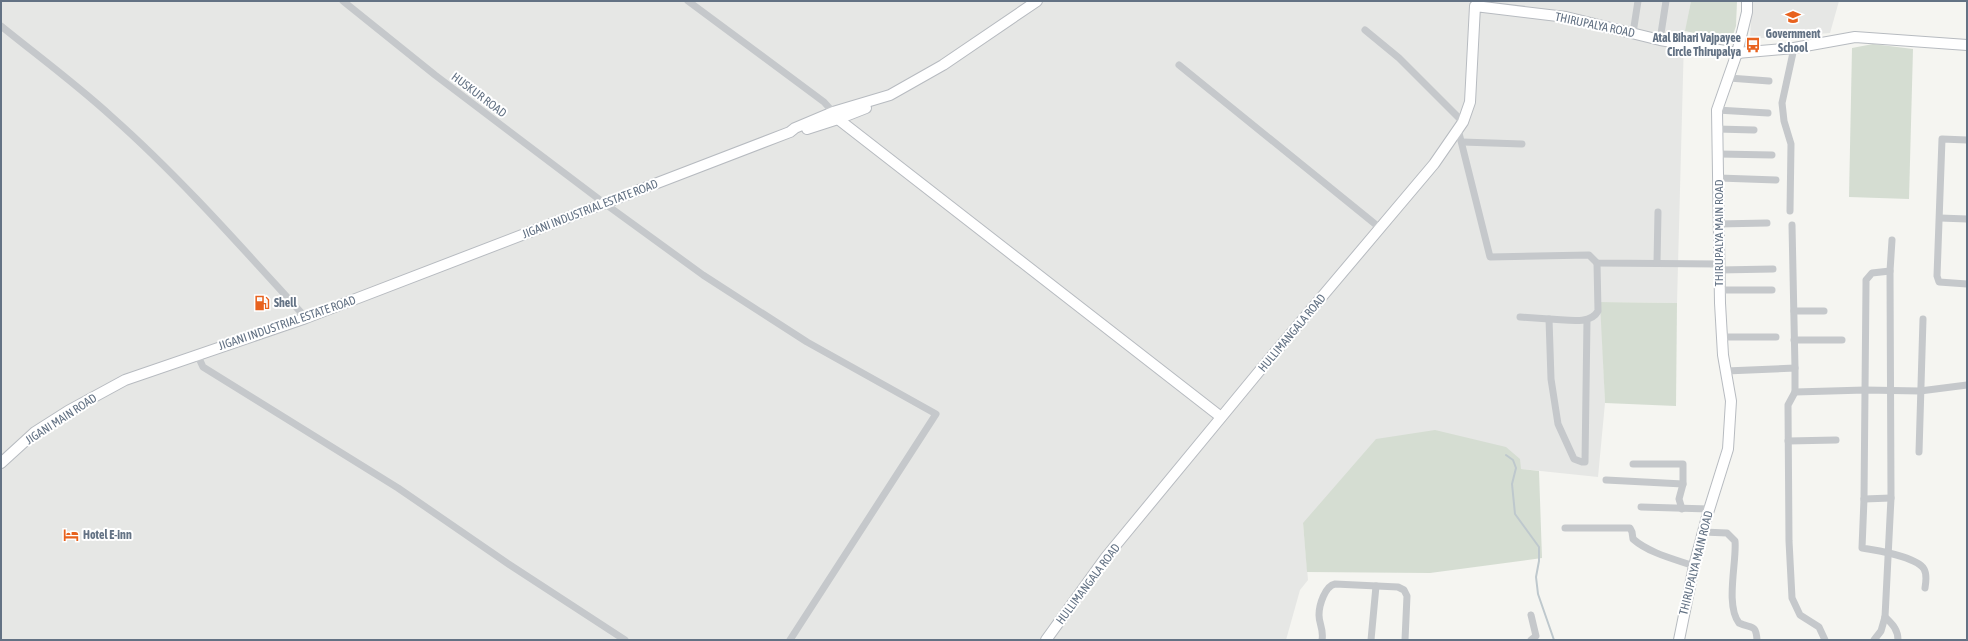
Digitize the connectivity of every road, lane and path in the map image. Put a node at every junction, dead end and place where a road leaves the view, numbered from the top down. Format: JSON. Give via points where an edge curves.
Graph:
{"nodes":[{"id":1,"x":343,"y":1,"type":"edge"},
{"id":2,"x":688,"y":1,"type":"edge"},
{"id":3,"x":1037,"y":1,"type":"edge"},
{"id":4,"x":1638,"y":1,"type":"edge"},
{"id":5,"x":1666,"y":1,"type":"edge"},
{"id":6,"x":1747,"y":1,"type":"edge"},
{"id":7,"x":1475,"y":3,"type":"edge"},
{"id":8,"x":1,"y":26,"type":"edge"},
{"id":9,"x":1365,"y":30,"type":"dead end"},
{"id":10,"x":1633,"y":33,"type":"junction"},
{"id":11,"x":1660,"y":40,"type":"junction"},
{"id":12,"x":1967,"y":45,"type":"edge"},
{"id":13,"x":1794,"y":48,"type":"junction"},
{"id":14,"x":1737,"y":53,"type":"junction"},
{"id":15,"x":1179,"y":65,"type":"dead end"},
{"id":16,"x":1728,"y":78,"type":"junction"},
{"id":17,"x":1769,"y":81,"type":"dead end"},
{"id":18,"x":1717,"y":110,"type":"junction"},
{"id":19,"x":1768,"y":113,"type":"dead end"},
{"id":20,"x":835,"y":116,"type":"junction"},
{"id":21,"x":1461,"y":125,"type":"junction"},
{"id":22,"x":1717,"y":129,"type":"junction"},
{"id":23,"x":1754,"y":130,"type":"dead end"},
{"id":24,"x":1967,"y":140,"type":"edge"},
{"id":25,"x":1462,"y":142,"type":"junction"},
{"id":26,"x":1522,"y":144,"type":"dead end"},
{"id":27,"x":1719,"y":154,"type":"junction"},
{"id":28,"x":1772,"y":155,"type":"dead end"},
{"id":29,"x":1719,"y":178,"type":"junction"},
{"id":30,"x":1776,"y":180,"type":"dead end"},
{"id":31,"x":604,"y":203,"type":"junction"},
{"id":32,"x":1790,"y":211,"type":"dead end"},
{"id":33,"x":1658,"y":212,"type":"dead end"},
{"id":34,"x":1940,"y":218,"type":"junction"},
{"id":35,"x":1967,"y":219,"type":"edge"},
{"id":36,"x":1767,"y":223,"type":"dead end"},
{"id":37,"x":1718,"y":224,"type":"junction"},
{"id":38,"x":1792,"y":225,"type":"dead end"},
{"id":39,"x":1380,"y":228,"type":"junction"},
{"id":40,"x":1892,"y":240,"type":"dead end"},
{"id":41,"x":1597,"y":263,"type":"junction"},
{"id":42,"x":1657,"y":263,"type":"junction"},
{"id":43,"x":1719,"y":267,"type":"junction"},
{"id":44,"x":1773,"y":269,"type":"dead end"},
{"id":45,"x":1890,"y":271,"type":"junction"},
{"id":46,"x":1967,"y":284,"type":"edge"},
{"id":47,"x":1719,"y":290,"type":"junction"},
{"id":48,"x":1772,"y":290,"type":"dead end"},
{"id":49,"x":1824,"y":310,"type":"dead end"},
{"id":50,"x":1794,"y":311,"type":"junction"},
{"id":51,"x":1520,"y":317,"type":"dead end"},
{"id":52,"x":306,"y":318,"type":"junction"},
{"id":53,"x":1549,"y":319,"type":"junction"},
{"id":54,"x":1923,"y":319,"type":"dead end"},
{"id":55,"x":1587,"y":320,"type":"junction"},
{"id":56,"x":1722,"y":337,"type":"junction"},
{"id":57,"x":1776,"y":337,"type":"dead end"},
{"id":58,"x":1794,"y":340,"type":"junction"},
{"id":59,"x":1842,"y":340,"type":"dead end"},
{"id":60,"x":197,"y":354,"type":"junction"},
{"id":61,"x":1795,"y":368,"type":"junction"},
{"id":62,"x":1726,"y":371,"type":"junction"},
{"id":63,"x":125,"y":380,"type":"joint"},
{"id":64,"x":1967,"y":385,"type":"edge"},
{"id":65,"x":1865,"y":390,"type":"junction"},
{"id":66,"x":1891,"y":391,"type":"junction"},
{"id":67,"x":1920,"y":391,"type":"junction"},
{"id":68,"x":1795,"y":392,"type":"junction"},
{"id":69,"x":1221,"y":417,"type":"junction"},
{"id":70,"x":1836,"y":440,"type":"dead end"},
{"id":71,"x":1788,"y":441,"type":"junction"},
{"id":72,"x":1919,"y":452,"type":"dead end"},
{"id":73,"x":1,"y":463,"type":"edge"},
{"id":74,"x":1634,"y":464,"type":"dead end"},
{"id":75,"x":1606,"y":480,"type":"dead end"},
{"id":76,"x":1682,"y":484,"type":"junction"},
{"id":77,"x":1891,"y":498,"type":"junction"},
{"id":78,"x":1864,"y":499,"type":"junction"},
{"id":79,"x":1641,"y":507,"type":"dead end"},
{"id":80,"x":1682,"y":509,"type":"junction"},
{"id":81,"x":1709,"y":509,"type":"junction"},
{"id":82,"x":1566,"y":528,"type":"dead end"},
{"id":83,"x":1703,"y":532,"type":"junction"},
{"id":84,"x":1887,"y":552,"type":"junction"},
{"id":85,"x":1694,"y":566,"type":"junction"},
{"id":86,"x":1376,"y":586,"type":"junction"},
{"id":87,"x":1925,"y":588,"type":"dead end"},
{"id":88,"x":1531,"y":615,"type":"dead end"},
{"id":89,"x":1885,"y":617,"type":"junction"},
{"id":90,"x":625,"y":640,"type":"edge"},
{"id":91,"x":790,"y":640,"type":"edge"},
{"id":92,"x":1046,"y":640,"type":"edge"},
{"id":93,"x":1322,"y":640,"type":"edge"},
{"id":94,"x":1372,"y":640,"type":"edge"},
{"id":95,"x":1404,"y":640,"type":"edge"},
{"id":96,"x":1530,"y":640,"type":"edge"},
{"id":97,"x":1679,"y":640,"type":"edge"},
{"id":98,"x":1757,"y":640,"type":"edge"},
{"id":99,"x":1825,"y":640,"type":"edge"},
{"id":100,"x":1874,"y":640,"type":"edge"},
{"id":101,"x":1898,"y":640,"type":"edge"}],
"edges":[{"from":1,"to":31,"type":"street","name":"HUSKUR ROAD","via":[[435,75]]},
{"from":2,"to":20,"type":"street","via":[[824,102]]},
{"from":3,"to":20,"type":"street","name":"JIGANI INDUSTRIAL ESTATE ROAD","via":[[943,65],[890,96]]},
{"from":4,"to":10,"type":"street"},
{"from":5,"to":11,"type":"street"},
{"from":6,"to":14,"type":"street","name":"THIRUPALYA MAIN ROAD","via":[[1747,12]]},
{"from":7,"to":10,"type":"street","name":"THIRUPALYA ROAD","via":[[1566,17]]},
{"from":7,"to":21,"type":"street","name":"HULLIMANGALA ROAD","via":[[1470,102]]},
{"from":8,"to":52,"type":"street","via":[[111,115],[142,144]]},
{"from":9,"to":21,"type":"street","via":[[1399,58]]},
{"from":10,"to":11,"type":"street","name":"THIRUPALYA ROAD"},
{"from":11,"to":14,"type":"street","name":"THIRUPALYA ROAD"},
{"from":12,"to":13,"type":"street","via":[[1855,36]]},
{"from":13,"to":14,"type":"street"},
{"from":13,"to":32,"type":"street","via":[[1782,103],[1791,144]]},
{"from":14,"to":16,"type":"street","name":"THIRUPALYA MAIN ROAD"},
{"from":15,"to":39,"type":"street"},
{"from":16,"to":17,"type":"street"},
{"from":16,"to":18,"type":"street","name":"THIRUPALYA MAIN ROAD"},
{"from":18,"to":19,"type":"street"},
{"from":18,"to":22,"type":"street","name":"THIRUPALYA MAIN ROAD"},
{"from":20,"to":31,"type":"street","name":"JIGANI INDUSTRIAL ESTATE ROAD"},
{"from":20,"to":69,"type":"street"},
{"from":21,"to":25,"type":"street"},
{"from":21,"to":39,"type":"street","name":"HULLIMANGALA ROAD","via":[[1434,164]]},
{"from":22,"to":23,"type":"street"},
{"from":22,"to":27,"type":"street","name":"THIRUPALYA MAIN ROAD"},
{"from":24,"to":34,"type":"street","via":[[1942,139]]},
{"from":25,"to":26,"type":"street"},
{"from":25,"to":41,"type":"street","via":[[1490,257],[1589,256]]},
{"from":27,"to":28,"type":"street"},
{"from":27,"to":29,"type":"street","name":"THIRUPALYA MAIN ROAD"},
{"from":29,"to":30,"type":"street"},
{"from":29,"to":37,"type":"street","name":"THIRUPALYA MAIN ROAD"},
{"from":31,"to":52,"type":"street","name":"JIGANI INDUSTRIAL ESTATE ROAD"},
{"from":31,"to":91,"type":"street","name":"HUSKUR ROAD","via":[[703,275],[807,342],[936,414]]},
{"from":33,"to":42,"type":"street"},
{"from":34,"to":35,"type":"street"},
{"from":34,"to":46,"type":"street","via":[[1938,282]]},
{"from":36,"to":37,"type":"street"},
{"from":37,"to":43,"type":"street","name":"THIRUPALYA MAIN ROAD"},
{"from":38,"to":50,"type":"street"},
{"from":39,"to":69,"type":"street","name":"HULLIMANGALA ROAD"},
{"from":40,"to":45,"type":"street"},
{"from":41,"to":42,"type":"street"},
{"from":41,"to":55,"type":"street","via":[[1598,311],[1594,318]]},
{"from":42,"to":43,"type":"street"},
{"from":43,"to":44,"type":"street"},
{"from":43,"to":47,"type":"street","name":"THIRUPALYA MAIN ROAD"},
{"from":45,"to":65,"type":"street","via":[[1872,273],[1866,284]]},
{"from":45,"to":66,"type":"street"},
{"from":47,"to":48,"type":"street"},
{"from":47,"to":56,"type":"street","name":"THIRUPALYA MAIN ROAD"},
{"from":49,"to":50,"type":"street"},
{"from":50,"to":58,"type":"street"},
{"from":51,"to":53,"type":"street"},
{"from":52,"to":60,"type":"street","name":"JIGANI INDUSTRIAL ESTATE ROAD"},
{"from":53,"to":55,"type":"street"},
{"from":53,"to":55,"type":"street","via":[[1551,379],[1558,424],[1574,459],[1582,462],[1585,462]]},
{"from":54,"to":67,"type":"street"},
{"from":56,"to":57,"type":"street"},
{"from":56,"to":62,"type":"street","name":"THIRUPALYA MAIN ROAD"},
{"from":58,"to":59,"type":"street"},
{"from":58,"to":61,"type":"street"},
{"from":60,"to":63,"type":"street","name":"JIGANI INDUSTRIAL ESTATE ROAD"},
{"from":60,"to":90,"type":"street","via":[[204,367],[398,488]]},
{"from":61,"to":62,"type":"street"},
{"from":61,"to":68,"type":"street"},
{"from":62,"to":81,"type":"street","name":"THIRUPALYA MAIN ROAD","via":[[1731,401],[1728,449]]},
{"from":63,"to":73,"type":"street","name":"JIGANI MAIN ROAD","via":[[68,410],[35,432]]},
{"from":64,"to":67,"type":"street"},
{"from":65,"to":66,"type":"street"},
{"from":65,"to":68,"type":"street"},
{"from":65,"to":78,"type":"street"},
{"from":66,"to":67,"type":"street"},
{"from":66,"to":77,"type":"street"},
{"from":67,"to":72,"type":"street"},
{"from":68,"to":71,"type":"street","via":[[1788,405]]},
{"from":69,"to":92,"type":"street","name":"HULLIMANGALA ROAD","via":[[1106,557]]},
{"from":70,"to":71,"type":"street"},
{"from":71,"to":99,"type":"street","via":[[1792,598],[1800,615],[1819,627]]},
{"from":74,"to":76,"type":"street","via":[[1683,464]]},
{"from":75,"to":76,"type":"street"},
{"from":76,"to":80,"type":"street","via":[[1679,499]]},
{"from":77,"to":78,"type":"street"},
{"from":77,"to":84,"type":"street"},
{"from":78,"to":84,"type":"street","via":[[1862,548]]},
{"from":79,"to":80,"type":"street"},
{"from":80,"to":81,"type":"street"},
{"from":81,"to":83,"type":"street","name":"THIRUPALYA MAIN ROAD"},
{"from":82,"to":85,"type":"street","via":[[1630,528],[1633,539],[1638,544]]},
{"from":83,"to":85,"type":"street","name":"THIRUPALYA MAIN ROAD"},
{"from":83,"to":98,"type":"street","via":[[1727,533],[1733,537],[1735,541],[1732,580],[1735,615],[1739,623],[1757,631]]},
{"from":84,"to":87,"type":"street","via":[[1921,565],[1925,570]]},
{"from":84,"to":89,"type":"street"},
{"from":85,"to":97,"type":"street","name":"THIRUPALYA MAIN ROAD"},
{"from":86,"to":93,"type":"street","via":[[1335,584],[1327,588],[1319,614],[1323,631]]},
{"from":86,"to":94,"type":"street"},
{"from":86,"to":95,"type":"street","via":[[1398,587],[1406,592]]},
{"from":88,"to":96,"type":"street","via":[[1536,636]]},
{"from":89,"to":100,"type":"street","via":[[1882,631]]},
{"from":89,"to":101,"type":"street","via":[[1895,626]]}]}
